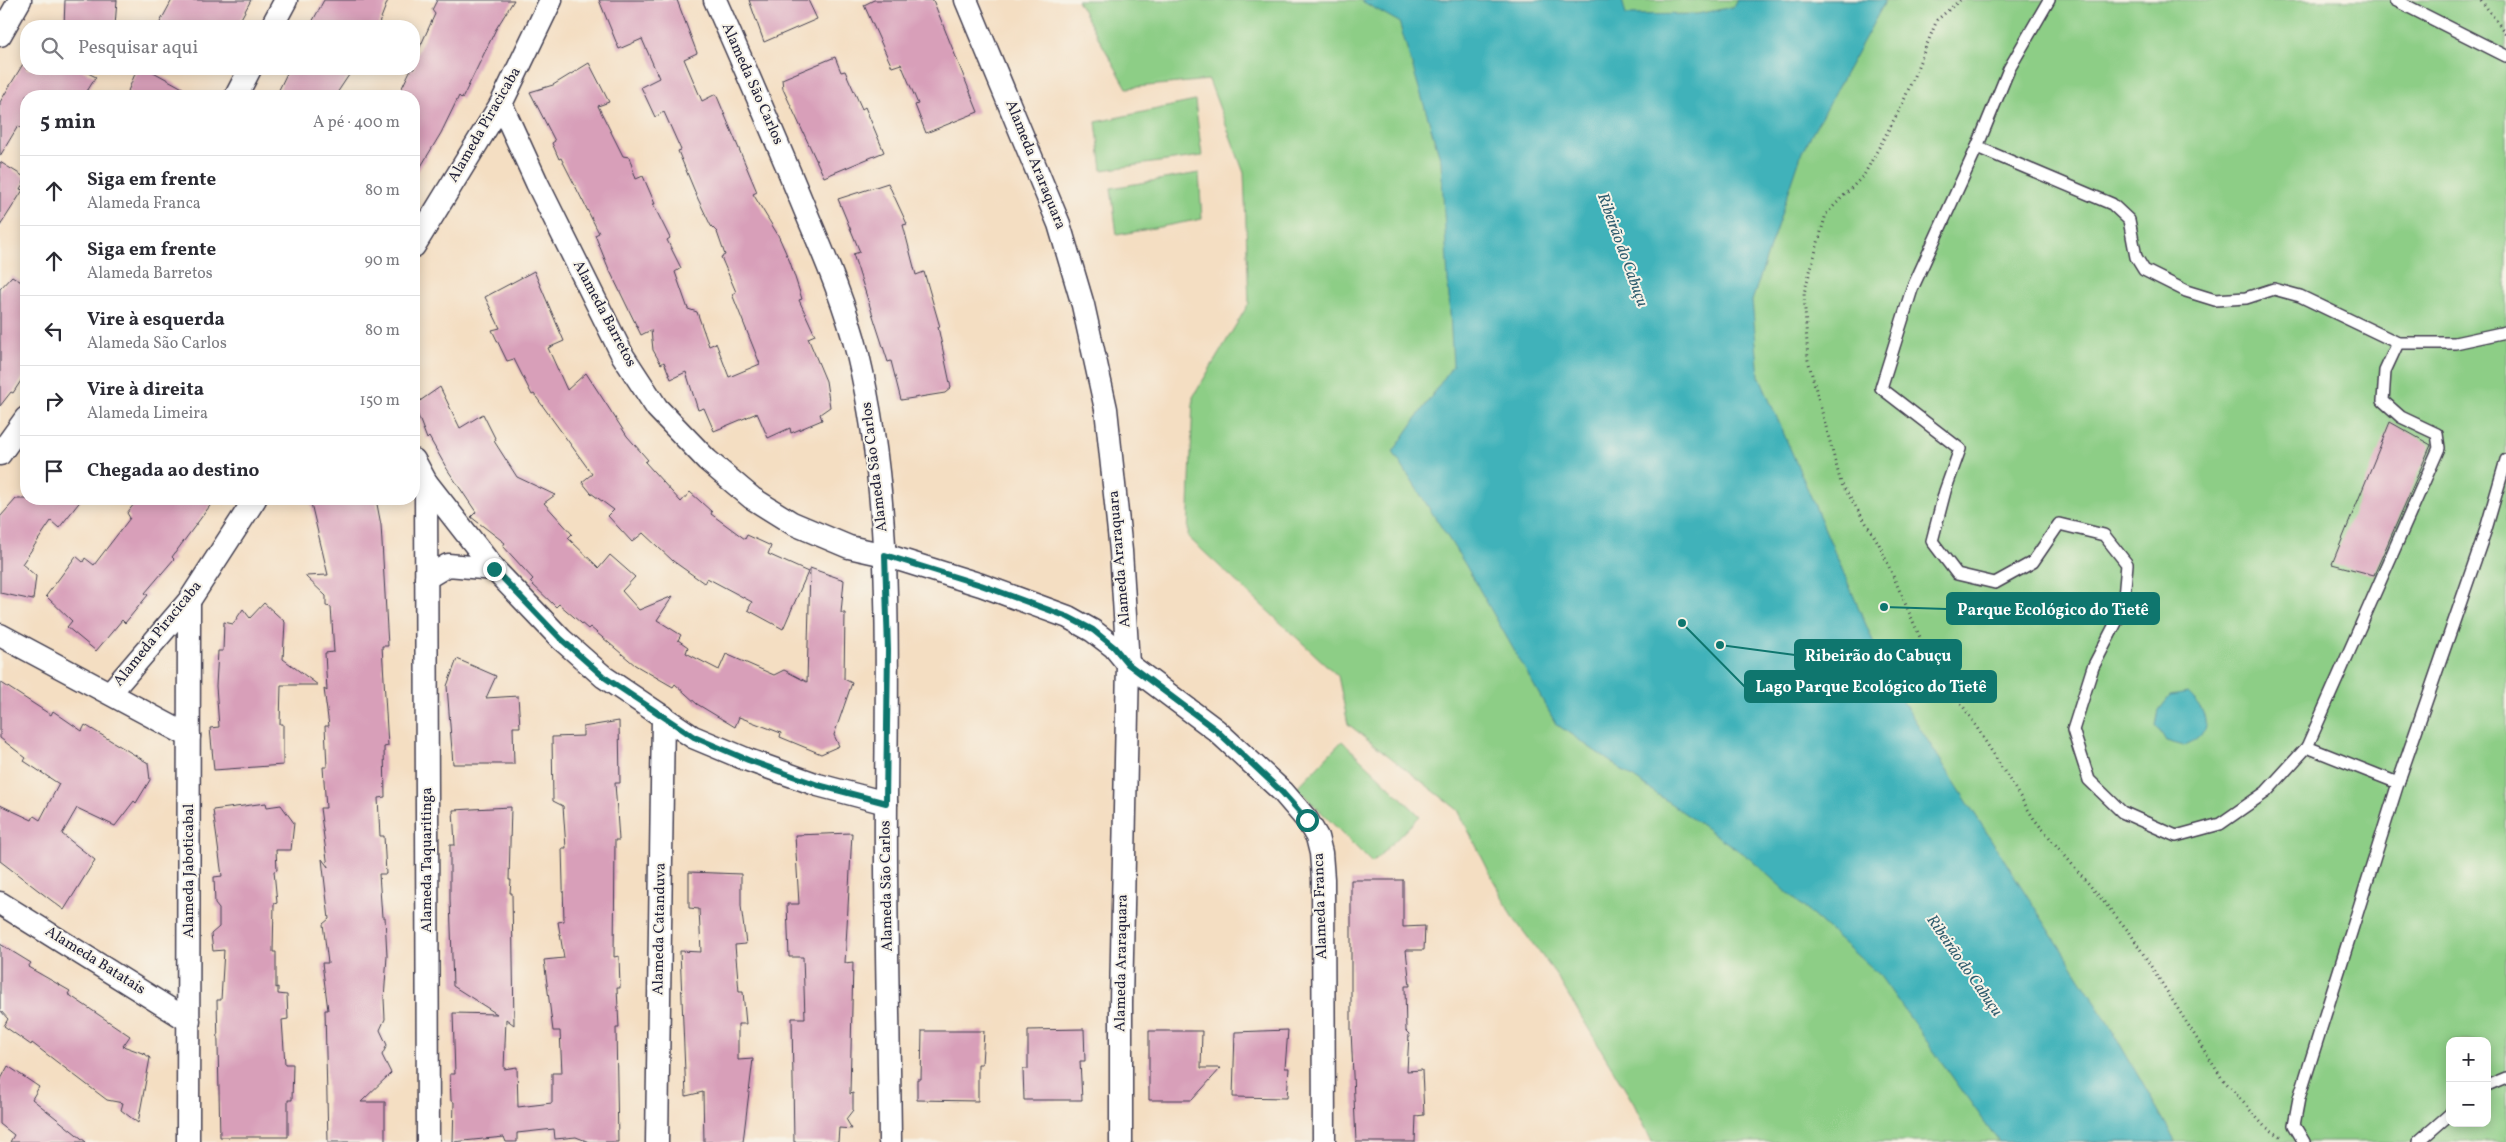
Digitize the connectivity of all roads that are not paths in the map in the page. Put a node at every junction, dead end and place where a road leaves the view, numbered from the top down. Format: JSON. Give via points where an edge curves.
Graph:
{"nodes":[{"id":1,"x":20,"y":0,"type":"edge"},
{"id":2,"x":286,"y":0,"type":"edge"},
{"id":3,"x":551,"y":0,"type":"edge"},
{"id":4,"x":715,"y":0,"type":"edge"},
{"id":5,"x":966,"y":0,"type":"edge"},
{"id":6,"x":2049,"y":0,"type":"edge"},
{"id":7,"x":2395,"y":0,"type":"edge"},
{"id":8,"x":275,"y":20,"type":"edge"},
{"id":9,"x":0,"y":35,"type":"edge"},
{"id":10,"x":2506,"y":56,"type":"edge"},
{"id":11,"x":247,"y":75,"type":"edge"},
{"id":12,"x":239,"y":90,"type":"edge"},
{"id":13,"x":501,"y":104,"type":"junction"},
{"id":14,"x":1977,"y":147,"type":"junction"},
{"id":15,"x":420,"y":236,"type":"edge"},
{"id":16,"x":2506,"y":332,"type":"edge"},
{"id":17,"x":2398,"y":343,"type":"junction"},
{"id":18,"x":20,"y":426,"type":"edge"},
{"id":19,"x":0,"y":454,"type":"edge"},
{"id":20,"x":2506,"y":460,"type":"edge"},
{"id":21,"x":420,"y":471,"type":"edge"},
{"id":22,"x":426,"y":482,"type":"junction"},
{"id":23,"x":2506,"y":487,"type":"edge"},
{"id":24,"x":251,"y":505,"type":"edge"},
{"id":25,"x":885,"y":555,"type":"junction"},
{"id":26,"x":494,"y":569,"type":"junction"},
{"id":27,"x":426,"y":578,"type":"junction"},
{"id":28,"x":189,"y":601,"type":"junction"},
{"id":29,"x":0,"y":635,"type":"edge"},
{"id":30,"x":1128,"y":664,"type":"junction"},
{"id":31,"x":110,"y":693,"type":"junction"},
{"id":32,"x":663,"y":716,"type":"junction"},
{"id":33,"x":189,"y":736,"type":"junction"},
{"id":34,"x":2307,"y":747,"type":"junction"},
{"id":35,"x":2398,"y":783,"type":"junction"},
{"id":36,"x":886,"y":803,"type":"junction"},
{"id":37,"x":0,"y":903,"type":"edge"},
{"id":38,"x":189,"y":1021,"type":"junction"},
{"id":39,"x":2506,"y":1078,"type":"edge"},
{"id":40,"x":2491,"y":1084,"type":"edge"},
{"id":41,"x":2446,"y":1118,"type":"edge"},
{"id":42,"x":188,"y":1142,"type":"edge"},
{"id":43,"x":428,"y":1142,"type":"edge"},
{"id":44,"x":657,"y":1142,"type":"edge"},
{"id":45,"x":890,"y":1142,"type":"edge"},
{"id":46,"x":1121,"y":1142,"type":"edge"},
{"id":47,"x":1324,"y":1142,"type":"edge"},
{"id":48,"x":2304,"y":1142,"type":"edge"},
{"id":49,"x":2418,"y":1142,"type":"edge"}],
"edges":[{"from":1,"to":9,"type":"street"},
{"from":2,"to":8,"type":"street"},
{"from":3,"to":13,"type":"street","name":"Alameda Piracicaba"},
{"from":4,"to":25,"type":"street","name":"Alameda São Carlos","via":[[783,155],[839,293],[858,352],[872,422]]},
{"from":5,"to":30,"type":"street","name":"Alameda Araraquara","via":[[1059,224],[1082,305],[1106,410],[1121,551]]},
{"from":6,"to":14,"type":"lane","via":[[2009,69]]},
{"from":7,"to":10,"type":"lane"},
{"from":11,"to":12,"type":"street"},
{"from":13,"to":15,"type":"street","name":"Alameda Piracicaba"},
{"from":13,"to":25,"type":"street","name":"Alameda Barretos","via":[[623,356],[657,408],[707,460],[752,498],[792,523],[849,547]]},
{"from":14,"to":17,"type":"lane","via":[[2112,204],[2129,220],[2136,257],[2144,270],[2186,291],[2215,300],[2246,298],[2274,289],[2300,296]]},
{"from":14,"to":34,"type":"lane","via":[[1912,289],[1881,388],[1960,449],[1932,541],[1957,574],[1995,583],[2033,562],[2059,524],[2104,535],[2127,564],[2123,609],[2094,667],[2074,730],[2089,780],[2122,812],[2176,836],[2220,824],[2266,792]]},
{"from":16,"to":17,"type":"lane","via":[[2454,343]]},
{"from":17,"to":34,"type":"lane","via":[[2385,371],[2383,401],[2401,417],[2437,434],[2439,448]]},
{"from":18,"to":19,"type":"street"},
{"from":20,"to":35,"type":"lane","via":[[2486,529]]},
{"from":21,"to":22,"type":"street"},
{"from":22,"to":26,"type":"street"},
{"from":22,"to":27,"type":"street","name":"Alameda Taquaritinga"},
{"from":23,"to":35,"type":"lane","via":[[2465,613]]},
{"from":24,"to":28,"type":"street","name":"Alameda Piracicaba"},
{"from":25,"to":30,"type":"street","name":"Alameda Barretos","via":[[1068,617],[1093,630]]},
{"from":25,"to":36,"type":"street","name":"Alameda São Carlos","via":[[888,650]]},
{"from":26,"to":27,"type":"street","via":[[448,565]]},
{"from":26,"to":32,"type":"street","via":[[561,639],[604,677]]},
{"from":27,"to":43,"type":"street","name":"Alameda Taquaritinga"},
{"from":28,"to":31,"type":"street","name":"Alameda Piracicaba"},
{"from":28,"to":33,"type":"street","name":"Alameda Jaboticabal"},
{"from":29,"to":31,"type":"street"},
{"from":30,"to":46,"type":"street","name":"Alameda Araraquara"},
{"from":30,"to":47,"type":"street","name":"Alameda Franca","via":[[1216,730],[1282,792],[1307,820],[1317,837],[1323,879]]},
{"from":31,"to":33,"type":"street"},
{"from":32,"to":36,"type":"street","via":[[694,737],[748,760],[818,785]]},
{"from":32,"to":44,"type":"street","name":"Alameda Catanduva"},
{"from":33,"to":38,"type":"street","name":"Alameda Jaboticabal"},
{"from":34,"to":35,"type":"lane"},
{"from":35,"to":48,"type":"lane","via":[[2299,1098],[2294,1125]]},
{"from":36,"to":45,"type":"street","name":"Alameda São Carlos"},
{"from":37,"to":38,"type":"street","name":"Alameda Batatais"},
{"from":38,"to":42,"type":"street","name":"Alameda Jaboticabal"},
{"from":39,"to":40,"type":"lane"},
{"from":41,"to":49,"type":"lane"}]}
